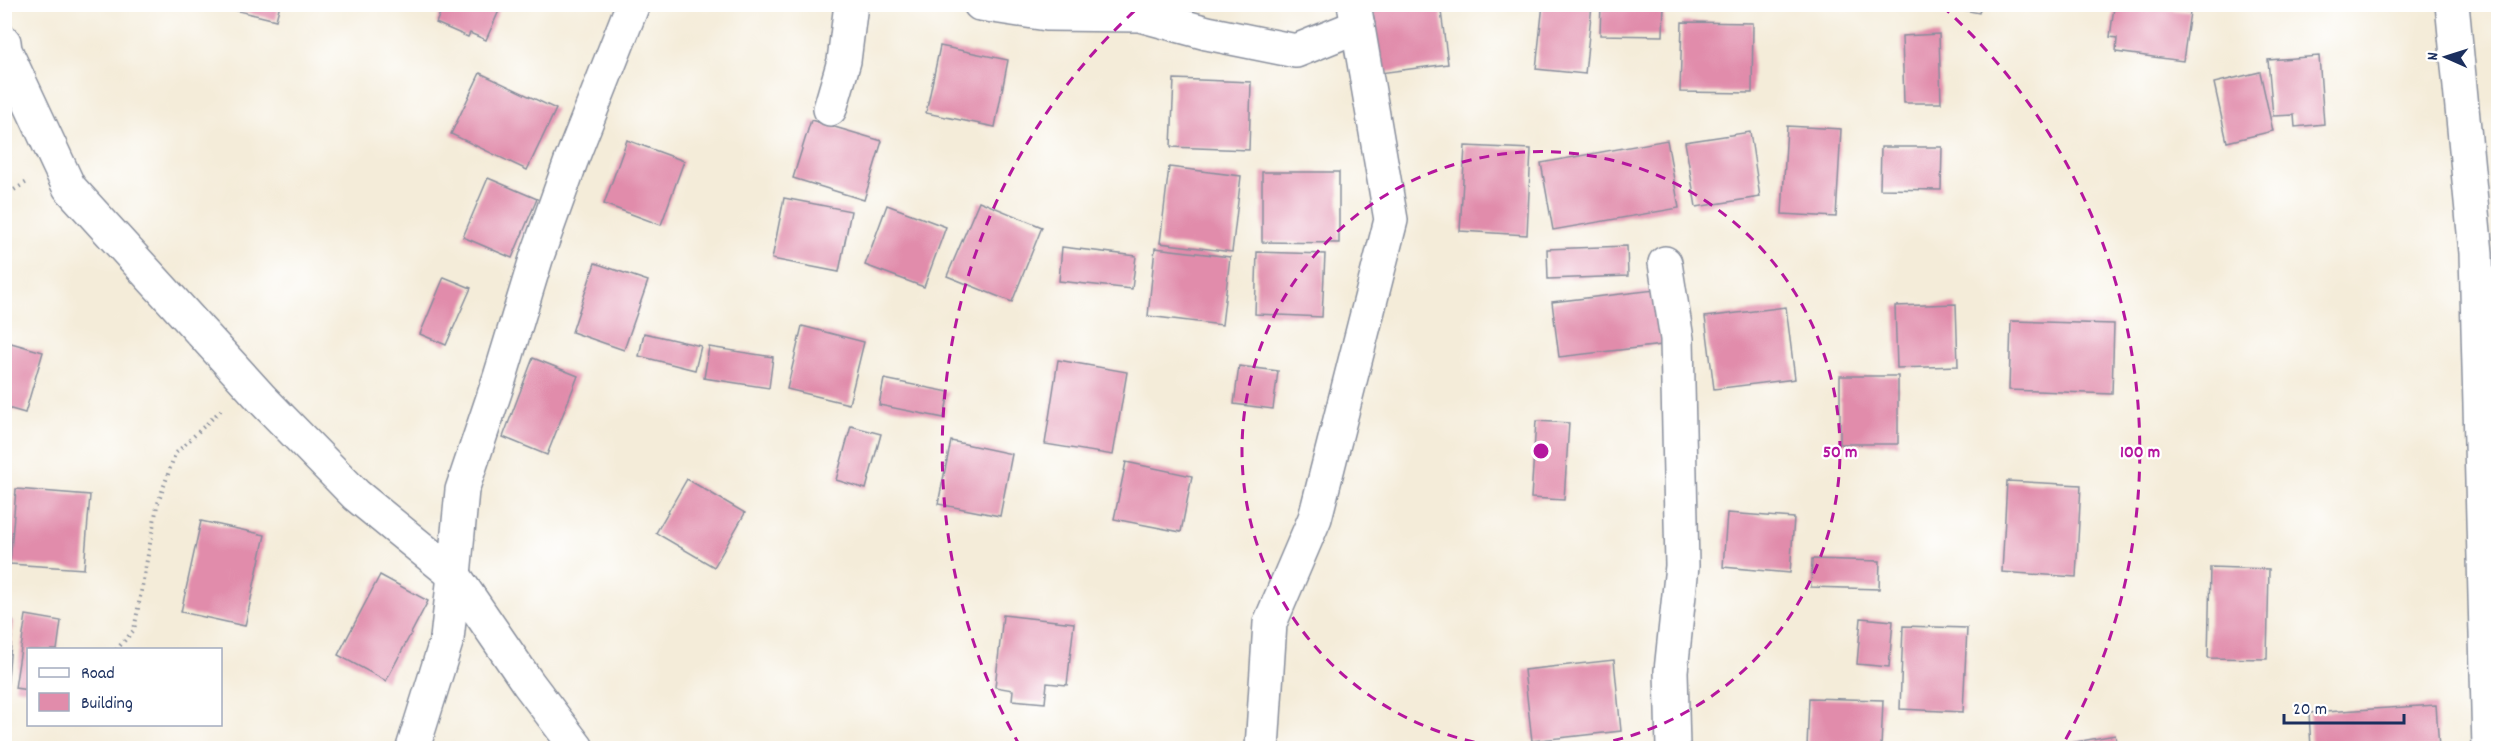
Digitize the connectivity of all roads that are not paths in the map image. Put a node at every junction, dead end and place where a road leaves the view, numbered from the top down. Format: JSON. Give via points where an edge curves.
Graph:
{"nodes":[{"id":1,"x":633,"y":4,"type":"edge"},
{"id":2,"x":851,"y":4,"type":"edge"},
{"id":3,"x":980,"y":4,"type":"edge"},
{"id":4,"x":2452,"y":4,"type":"edge"},
{"id":5,"x":1356,"y":15,"type":"edge"},
{"id":6,"x":4,"y":42,"type":"edge"},
{"id":7,"x":830,"y":109,"type":"dead end"},
{"id":8,"x":2487,"y":255,"type":"edge"},
{"id":9,"x":1665,"y":263,"type":"dead end"},
{"id":10,"x":454,"y":575,"type":"junction"},
{"id":11,"x":413,"y":748,"type":"edge"},
{"id":12,"x":577,"y":748,"type":"edge"},
{"id":13,"x":1262,"y":748,"type":"edge"},
{"id":14,"x":1673,"y":748,"type":"edge"},
{"id":15,"x":2489,"y":748,"type":"edge"}],
"edges":[{"from":1,"to":10,"type":"street","via":[[536,260],[462,490]]},
{"from":2,"to":7,"type":"street","via":[[844,61]]},
{"from":3,"to":5,"type":"street","via":[[1047,14],[1140,15],[1296,51]]},
{"from":4,"to":8,"type":"street"},
{"from":5,"to":13,"type":"street","via":[[1391,220],[1315,518],[1270,623]]},
{"from":6,"to":10,"type":"street","via":[[69,187],[262,399],[356,495]]},
{"from":8,"to":15,"type":"street"},
{"from":9,"to":14,"type":"street","via":[[1677,339],[1682,567],[1671,670]]},
{"from":10,"to":11,"type":"street","via":[[447,639]]},
{"from":10,"to":12,"type":"street"}]}
